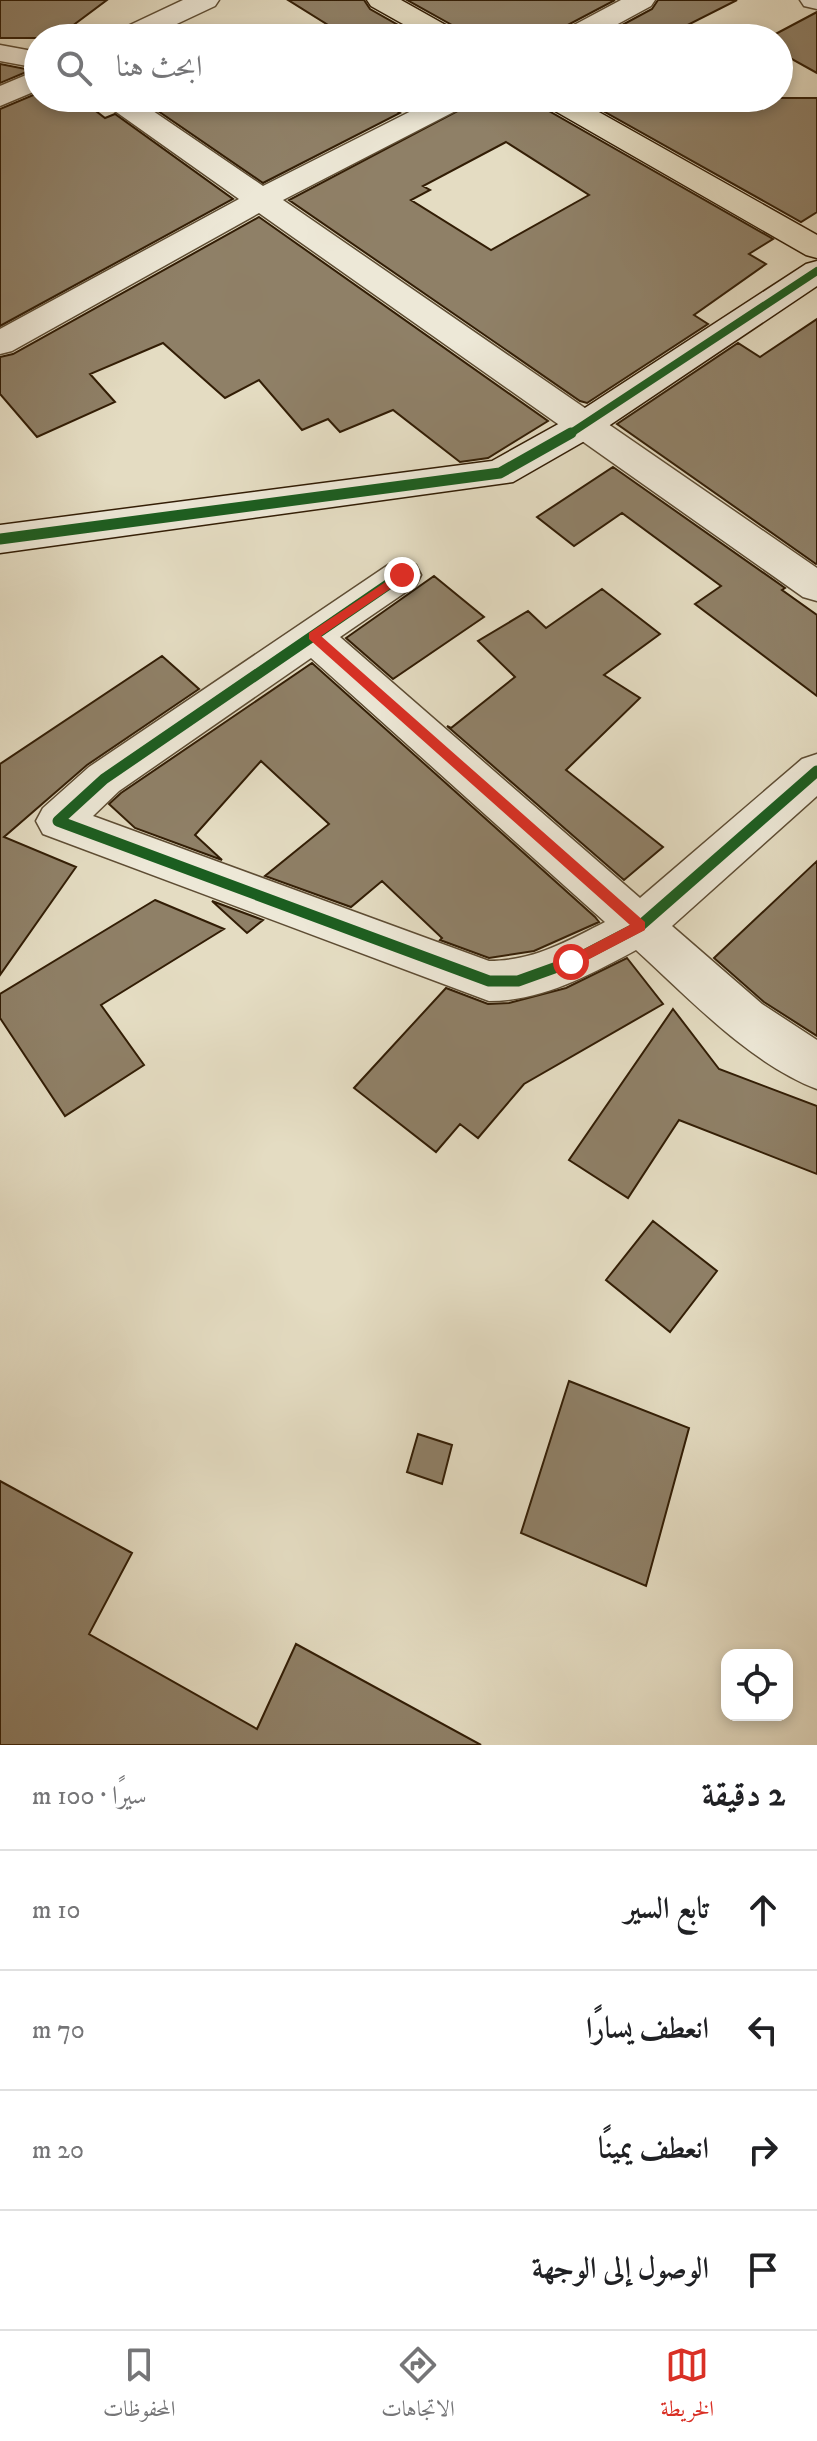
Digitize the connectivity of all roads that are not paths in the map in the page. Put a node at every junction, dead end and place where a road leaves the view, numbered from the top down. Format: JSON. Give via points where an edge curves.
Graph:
{"nodes":[{"id":1,"x":205,"y":0,"type":"edge"},
{"id":2,"x":381,"y":0,"type":"edge"},
{"id":3,"x":641,"y":0,"type":"edge"},
{"id":4,"x":154,"y":24,"type":"edge"},
{"id":5,"x":423,"y":24,"type":"edge"},
{"id":6,"x":597,"y":24,"type":"edge"},
{"id":7,"x":0,"y":53,"type":"edge"},
{"id":8,"x":24,"y":57,"type":"edge"},
{"id":9,"x":24,"y":86,"type":"edge"},
{"id":10,"x":0,"y":97,"type":"edge"},
{"id":11,"x":135,"y":112,"type":"edge"},
{"id":12,"x":432,"y":112,"type":"edge"},
{"id":13,"x":578,"y":112,"type":"edge"},
{"id":14,"x":260,"y":200,"type":"junction"},
{"id":15,"x":817,"y":248,"type":"edge"},
{"id":16,"x":817,"y":271,"type":"edge"},
{"id":17,"x":0,"y":343,"type":"edge"},
{"id":18,"x":583,"y":426,"type":"junction"},
{"id":19,"x":0,"y":539,"type":"edge"},
{"id":20,"x":402,"y":575,"type":"dead end"},
{"id":21,"x":817,"y":587,"type":"edge"},
{"id":22,"x":313,"y":636,"type":"junction"},
{"id":23,"x":817,"y":771,"type":"edge"},
{"id":24,"x":640,"y":926,"type":"junction"},
{"id":25,"x":817,"y":1067,"type":"edge"}],
"edges":[{"from":1,"to":4,"type":"street"},
{"from":2,"to":5,"type":"main road"},
{"from":3,"to":6,"type":"street"},
{"from":7,"to":8,"type":"street"},
{"from":9,"to":10,"type":"street"},
{"from":11,"to":14,"type":"street"},
{"from":12,"to":14,"type":"street"},
{"from":13,"to":15,"type":"main road"},
{"from":14,"to":17,"type":"street"},
{"from":14,"to":18,"type":"street"},
{"from":16,"to":18,"type":"street"},
{"from":18,"to":19,"type":"street","via":[[500,473]]},
{"from":18,"to":21,"type":"street"},
{"from":20,"to":22,"type":"street"},
{"from":22,"to":24,"type":"street"},
{"from":22,"to":24,"type":"street","via":[[104,779],[58,821],[489,981],[518,981],[558,967]]},
{"from":23,"to":24,"type":"street"},
{"from":24,"to":25,"type":"street","via":[[745,1019]]}]}
